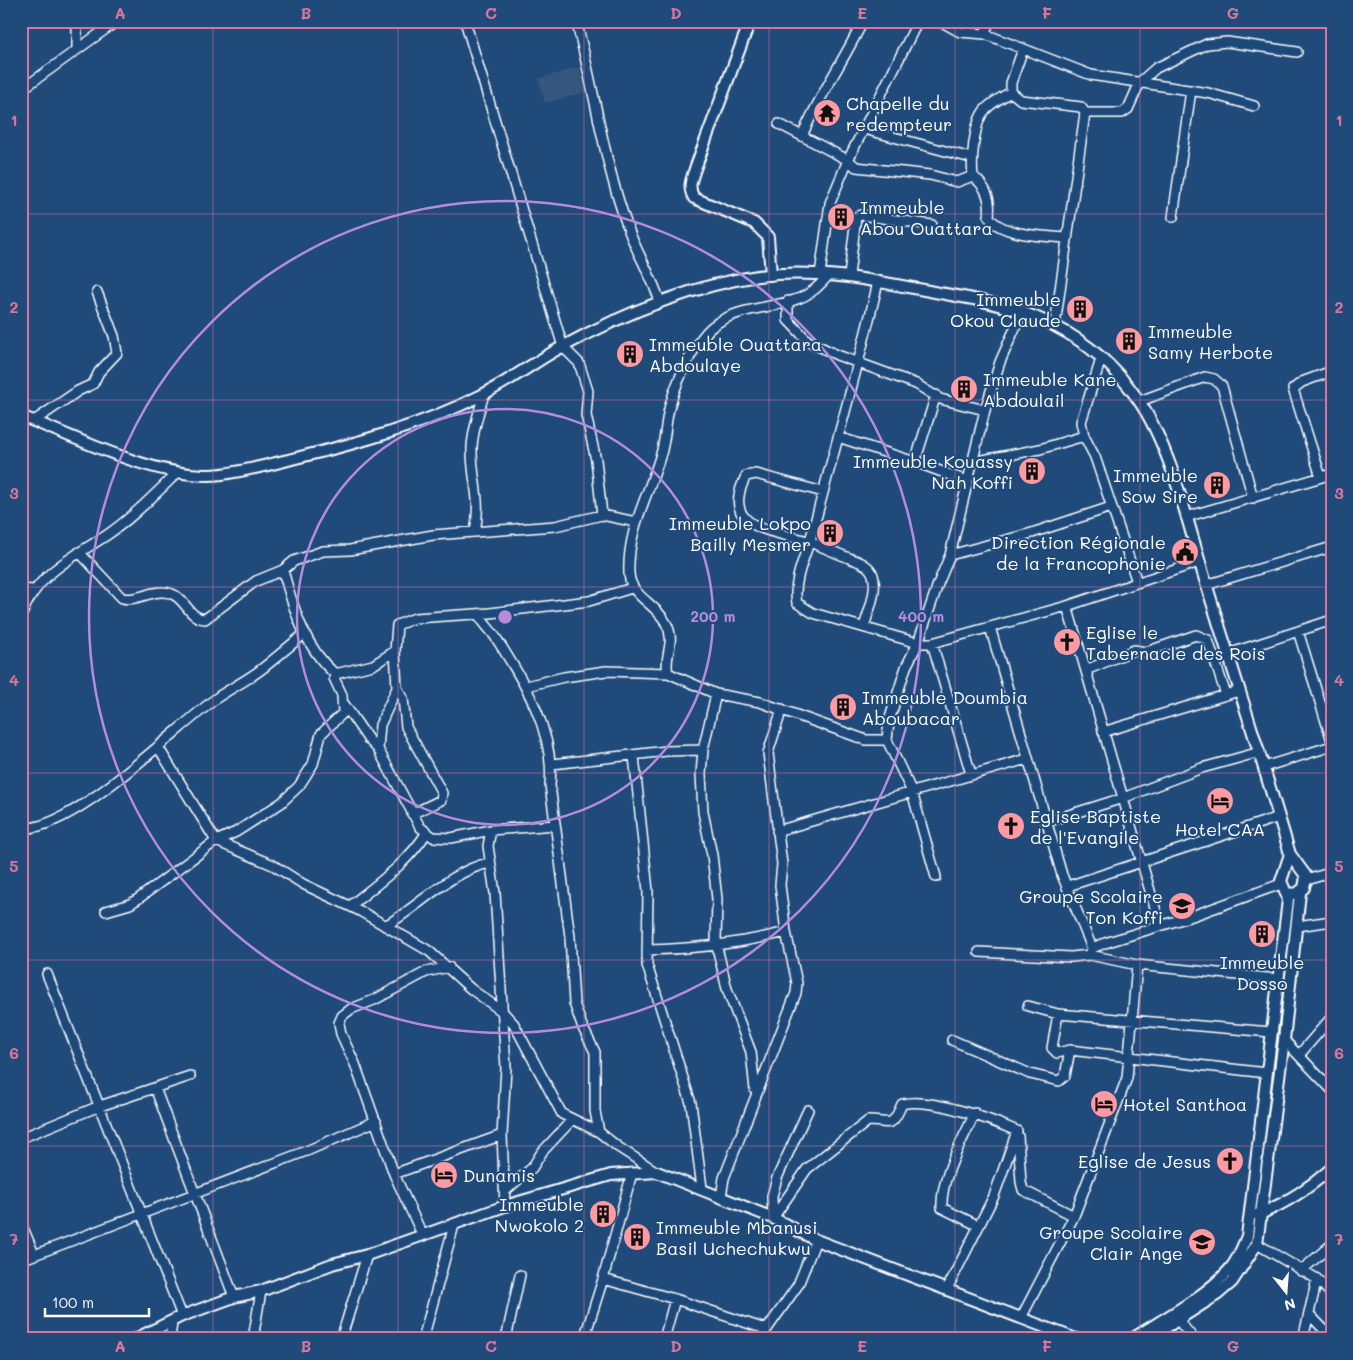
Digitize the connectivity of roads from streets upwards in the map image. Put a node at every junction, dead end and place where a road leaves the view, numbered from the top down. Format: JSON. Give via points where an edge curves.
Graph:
{"nodes":[{"id":1,"x":77,"y":21,"type":"edge"},
{"id":2,"x":117,"y":21,"type":"edge"},
{"id":3,"x":465,"y":21,"type":"edge"},
{"id":4,"x":576,"y":21,"type":"edge"},
{"id":5,"x":750,"y":21,"type":"edge"},
{"id":6,"x":863,"y":21,"type":"edge"},
{"id":7,"x":918,"y":21,"type":"edge"},
{"id":8,"x":940,"y":21,"type":"edge"},
{"id":9,"x":989,"y":21,"type":"edge"},
{"id":10,"x":985,"y":34,"type":"junction"},
{"id":11,"x":77,"y":48,"type":"junction"},
{"id":12,"x":1023,"y":49,"type":"junction"},
{"id":13,"x":1297,"y":52,"type":"dead end"},
{"id":14,"x":1140,"y":82,"type":"junction"},
{"id":15,"x":21,"y":90,"type":"edge"},
{"id":16,"x":1191,"y":90,"type":"junction"},
{"id":17,"x":1011,"y":92,"type":"junction"},
{"id":18,"x":1254,"y":106,"type":"dead end"},
{"id":19,"x":1086,"y":113,"type":"junction"},
{"id":20,"x":779,"y":124,"type":"dead end"},
{"id":21,"x":864,"y":129,"type":"junction"},
{"id":22,"x":802,"y":136,"type":"junction"},
{"id":23,"x":971,"y":158,"type":"junction"},
{"id":24,"x":848,"y":160,"type":"junction"},
{"id":25,"x":972,"y":176,"type":"junction"},
{"id":26,"x":1173,"y":217,"type":"dead end"},
{"id":27,"x":932,"y":226,"type":"dead end"},
{"id":28,"x":1067,"y":238,"type":"junction"},
{"id":29,"x":770,"y":275,"type":"junction"},
{"id":30,"x":824,"y":275,"type":"junction"},
{"id":31,"x":849,"y":276,"type":"junction"},
{"id":32,"x":878,"y":282,"type":"junction"},
{"id":33,"x":97,"y":292,"type":"dead end"},
{"id":34,"x":788,"y":301,"type":"junction"},
{"id":35,"x":660,"y":302,"type":"junction"},
{"id":36,"x":1022,"y":310,"type":"junction"},
{"id":37,"x":1055,"y":325,"type":"junction"},
{"id":38,"x":563,"y":346,"type":"junction"},
{"id":39,"x":1101,"y":359,"type":"junction"},
{"id":40,"x":858,"y":363,"type":"junction"},
{"id":41,"x":1332,"y":372,"type":"edge"},
{"id":42,"x":484,"y":394,"type":"junction"},
{"id":43,"x":936,"y":395,"type":"junction"},
{"id":44,"x":1140,"y":401,"type":"junction"},
{"id":45,"x":984,"y":410,"type":"junction"},
{"id":46,"x":21,"y":416,"type":"edge"},
{"id":47,"x":34,"y":421,"type":"junction"},
{"id":48,"x":1084,"y":436,"type":"junction"},
{"id":49,"x":838,"y":437,"type":"junction"},
{"id":50,"x":915,"y":462,"type":"junction"},
{"id":51,"x":972,"y":462,"type":"junction"},
{"id":52,"x":176,"y":474,"type":"junction"},
{"id":53,"x":1332,"y":474,"type":"edge"},
{"id":54,"x":1320,"y":477,"type":"junction"},
{"id":55,"x":967,"y":481,"type":"junction"},
{"id":56,"x":823,"y":492,"type":"junction"},
{"id":57,"x":1253,"y":498,"type":"junction"},
{"id":58,"x":1111,"y":506,"type":"junction"},
{"id":59,"x":602,"y":515,"type":"junction"},
{"id":60,"x":1186,"y":517,"type":"junction"},
{"id":61,"x":636,"y":522,"type":"junction"},
{"id":62,"x":475,"y":532,"type":"junction"},
{"id":63,"x":810,"y":542,"type":"junction"},
{"id":64,"x":1332,"y":548,"type":"edge"},
{"id":65,"x":79,"y":552,"type":"junction"},
{"id":66,"x":950,"y":555,"type":"junction"},
{"id":67,"x":1199,"y":562,"type":"junction"},
{"id":68,"x":283,"y":570,"type":"junction"},
{"id":69,"x":1137,"y":582,"type":"junction"},
{"id":70,"x":1206,"y":585,"type":"junction"},
{"id":71,"x":632,"y":588,"type":"junction"},
{"id":72,"x":21,"y":589,"type":"edge"},
{"id":73,"x":34,"y":590,"type":"junction"},
{"id":74,"x":1067,"y":606,"type":"junction"},
{"id":75,"x":478,"y":614,"type":"junction"},
{"id":76,"x":21,"y":617,"type":"edge"},
{"id":77,"x":1332,"y":620,"type":"edge"},
{"id":78,"x":864,"y":627,"type":"junction"},
{"id":79,"x":990,"y":627,"type":"junction"},
{"id":80,"x":1298,"y":631,"type":"junction"},
{"id":81,"x":304,"y":634,"type":"junction"},
{"id":82,"x":918,"y":643,"type":"junction"},
{"id":83,"x":932,"y":643,"type":"junction"},
{"id":84,"x":395,"y":651,"type":"junction"},
{"id":85,"x":1228,"y":654,"type":"junction"},
{"id":86,"x":1086,"y":670,"type":"junction"},
{"id":87,"x":668,"y":673,"type":"junction"},
{"id":88,"x":335,"y":674,"type":"junction"},
{"id":89,"x":526,"y":686,"type":"junction"},
{"id":90,"x":397,"y":688,"type":"junction"},
{"id":91,"x":1239,"y":691,"type":"junction"},
{"id":92,"x":716,"y":694,"type":"junction"},
{"id":93,"x":1226,"y":695,"type":"junction"},
{"id":94,"x":344,"y":704,"type":"junction"},
{"id":95,"x":782,"y":709,"type":"junction"},
{"id":96,"x":1103,"y":732,"type":"junction"},
{"id":97,"x":887,"y":740,"type":"junction"},
{"id":98,"x":1332,"y":741,"type":"edge"},
{"id":99,"x":1332,"y":746,"type":"edge"},
{"id":100,"x":158,"y":747,"type":"junction"},
{"id":101,"x":378,"y":749,"type":"junction"},
{"id":102,"x":703,"y":750,"type":"junction"},
{"id":103,"x":1260,"y":752,"type":"junction"},
{"id":104,"x":634,"y":756,"type":"junction"},
{"id":105,"x":1027,"y":759,"type":"junction"},
{"id":106,"x":552,"y":764,"type":"junction"},
{"id":107,"x":1264,"y":767,"type":"junction"},
{"id":108,"x":971,"y":774,"type":"junction"},
{"id":109,"x":912,"y":792,"type":"junction"},
{"id":110,"x":1123,"y":798,"type":"junction"},
{"id":111,"x":412,"y":814,"type":"junction"},
{"id":112,"x":1279,"y":817,"type":"junction"},
{"id":113,"x":1046,"y":822,"type":"junction"},
{"id":114,"x":555,"y":825,"type":"junction"},
{"id":115,"x":21,"y":828,"type":"edge"},
{"id":116,"x":491,"y":830,"type":"junction"},
{"id":117,"x":776,"y":831,"type":"junction"},
{"id":118,"x":427,"y":832,"type":"junction"},
{"id":119,"x":216,"y":841,"type":"junction"},
{"id":120,"x":1290,"y":854,"type":"junction"},
{"id":121,"x":1144,"y":861,"type":"junction"},
{"id":122,"x":489,"y":863,"type":"junction"},
{"id":123,"x":1300,"y":869,"type":"junction"},
{"id":124,"x":1285,"y":870,"type":"junction"},
{"id":125,"x":1332,"y":872,"type":"edge"},
{"id":126,"x":936,"y":877,"type":"dead end"},
{"id":127,"x":1307,"y":880,"type":"junction"},
{"id":128,"x":1068,"y":886,"type":"junction"},
{"id":129,"x":1284,"y":888,"type":"junction"},
{"id":130,"x":1300,"y":893,"type":"junction"},
{"id":131,"x":350,"y":906,"type":"junction"},
{"id":132,"x":106,"y":912,"type":"dead end"},
{"id":133,"x":1332,"y":921,"type":"edge"},
{"id":134,"x":1160,"y":925,"type":"junction"},
{"id":135,"x":385,"y":926,"type":"junction"},
{"id":136,"x":1297,"y":926,"type":"junction"},
{"id":137,"x":786,"y":932,"type":"junction"},
{"id":138,"x":716,"y":943,"type":"junction"},
{"id":139,"x":647,"y":950,"type":"junction"},
{"id":140,"x":979,"y":952,"type":"dead end"},
{"id":141,"x":1091,"y":952,"type":"junction"},
{"id":142,"x":1137,"y":965,"type":"junction"},
{"id":143,"x":449,"y":967,"type":"junction"},
{"id":144,"x":47,"y":974,"type":"dead end"},
{"id":145,"x":1278,"y":980,"type":"junction"},
{"id":146,"x":1028,"y":1006,"type":"dead end"},
{"id":147,"x":503,"y":1012,"type":"junction"},
{"id":148,"x":1058,"y":1014,"type":"junction"},
{"id":149,"x":1332,"y":1017,"type":"edge"},
{"id":150,"x":1131,"y":1020,"type":"junction"},
{"id":151,"x":1271,"y":1032,"type":"junction"},
{"id":152,"x":952,"y":1040,"type":"dead end"},
{"id":153,"x":1284,"y":1040,"type":"junction"},
{"id":154,"x":1070,"y":1050,"type":"junction"},
{"id":155,"x":1299,"y":1055,"type":"junction"},
{"id":156,"x":1130,"y":1057,"type":"junction"},
{"id":157,"x":1266,"y":1073,"type":"junction"},
{"id":158,"x":190,"y":1076,"type":"dead end"},
{"id":159,"x":155,"y":1088,"type":"junction"},
{"id":160,"x":1332,"y":1090,"type":"edge"},
{"id":161,"x":755,"y":1095,"type":"junction"},
{"id":162,"x":97,"y":1106,"type":"junction"},
{"id":163,"x":808,"y":1110,"type":"dead end"},
{"id":164,"x":975,"y":1113,"type":"junction"},
{"id":165,"x":572,"y":1120,"type":"junction"},
{"id":166,"x":376,"y":1121,"type":"junction"},
{"id":167,"x":1017,"y":1131,"type":"junction"},
{"id":168,"x":599,"y":1132,"type":"junction"},
{"id":169,"x":502,"y":1135,"type":"junction"},
{"id":170,"x":21,"y":1138,"type":"edge"},
{"id":171,"x":1332,"y":1168,"type":"edge"},
{"id":172,"x":657,"y":1172,"type":"junction"},
{"id":173,"x":632,"y":1173,"type":"junction"},
{"id":174,"x":394,"y":1174,"type":"junction"},
{"id":175,"x":702,"y":1188,"type":"junction"},
{"id":176,"x":505,"y":1191,"type":"junction"},
{"id":177,"x":196,"y":1193,"type":"junction"},
{"id":178,"x":721,"y":1197,"type":"junction"},
{"id":179,"x":505,"y":1206,"type":"junction"},
{"id":180,"x":1262,"y":1213,"type":"junction"},
{"id":181,"x":141,"y":1214,"type":"junction"},
{"id":182,"x":1074,"y":1216,"type":"junction"},
{"id":183,"x":1249,"y":1217,"type":"junction"},
{"id":184,"x":773,"y":1218,"type":"junction"},
{"id":185,"x":21,"y":1223,"type":"edge"},
{"id":186,"x":454,"y":1225,"type":"junction"},
{"id":187,"x":979,"y":1226,"type":"junction"},
{"id":188,"x":422,"y":1234,"type":"junction"},
{"id":189,"x":816,"y":1240,"type":"junction"},
{"id":190,"x":1257,"y":1244,"type":"junction"},
{"id":191,"x":1332,"y":1244,"type":"edge"},
{"id":192,"x":34,"y":1254,"type":"junction"},
{"id":193,"x":366,"y":1255,"type":"junction"},
{"id":194,"x":21,"y":1260,"type":"edge"},
{"id":195,"x":1301,"y":1271,"type":"junction"},
{"id":196,"x":520,"y":1275,"type":"dead end"},
{"id":197,"x":603,"y":1279,"type":"junction"},
{"id":198,"x":1317,"y":1279,"type":"junction"},
{"id":199,"x":947,"y":1289,"type":"junction"},
{"id":200,"x":261,"y":1290,"type":"junction"},
{"id":201,"x":1332,"y":1295,"type":"edge"},
{"id":202,"x":234,"y":1297,"type":"junction"},
{"id":203,"x":675,"y":1299,"type":"junction"},
{"id":204,"x":1309,"y":1314,"type":"junction"},
{"id":205,"x":182,"y":1316,"type":"junction"},
{"id":206,"x":1021,"y":1318,"type":"junction"},
{"id":207,"x":1178,"y":1320,"type":"junction"},
{"id":208,"x":172,"y":1322,"type":"junction"},
{"id":209,"x":765,"y":1329,"type":"junction"},
{"id":210,"x":1332,"y":1338,"type":"edge"},
{"id":211,"x":135,"y":1339,"type":"edge"},
{"id":212,"x":170,"y":1339,"type":"edge"},
{"id":213,"x":253,"y":1339,"type":"edge"},
{"id":214,"x":341,"y":1339,"type":"edge"},
{"id":215,"x":423,"y":1339,"type":"edge"},
{"id":216,"x":506,"y":1339,"type":"edge"},
{"id":217,"x":584,"y":1339,"type":"edge"},
{"id":218,"x":664,"y":1339,"type":"edge"},
{"id":219,"x":760,"y":1339,"type":"edge"},
{"id":220,"x":1076,"y":1339,"type":"edge"},
{"id":221,"x":1132,"y":1339,"type":"edge"},
{"id":222,"x":1148,"y":1339,"type":"edge"},
{"id":223,"x":1194,"y":1339,"type":"edge"},
{"id":224,"x":1303,"y":1339,"type":"edge"}],
"edges":[{"from":1,"to":11,"type":"street"},
{"from":2,"to":11,"type":"street"},
{"from":3,"to":38,"type":"street"},
{"from":4,"to":35,"type":"street","via":[[601,137],[628,229],[652,277]]},
{"from":5,"to":29,"type":"street","via":[[693,175],[690,192],[694,198],[754,223],[768,237]]},
{"from":6,"to":22,"type":"street","via":[[843,62],[814,108]]},
{"from":7,"to":21,"type":"street"},
{"from":8,"to":10,"type":"street","via":[[960,32]]},
{"from":9,"to":10,"type":"street"},
{"from":10,"to":12,"type":"street"},
{"from":11,"to":15,"type":"street"},
{"from":12,"to":14,"type":"street","via":[[1090,76]]},
{"from":12,"to":17,"type":"street"},
{"from":13,"to":14,"type":"street","via":[[1227,42],[1207,44],[1156,68]]},
{"from":14,"to":16,"type":"street"},
{"from":14,"to":19,"type":"street","via":[[1128,109]]},
{"from":16,"to":18,"type":"street"},
{"from":16,"to":26,"type":"street"},
{"from":17,"to":19,"type":"street","via":[[1021,100],[1081,107]]},
{"from":17,"to":23,"type":"street","via":[[982,114]]},
{"from":19,"to":28,"type":"street"},
{"from":20,"to":22,"type":"street"},
{"from":21,"to":23,"type":"street"},
{"from":21,"to":24,"type":"street"},
{"from":22,"to":24,"type":"street"},
{"from":23,"to":25,"type":"street"},
{"from":24,"to":25,"type":"street","via":[[856,167],[930,175],[958,182]]},
{"from":24,"to":30,"type":"street","via":[[830,203]]},
{"from":25,"to":28,"type":"street","via":[[984,186],[990,203],[989,218],[993,224],[1029,235]]},
{"from":27,"to":31,"type":"street","via":[[861,215],[856,217]]},
{"from":28,"to":37,"type":"street"},
{"from":29,"to":30,"type":"street"},
{"from":29,"to":35,"type":"street","via":[[732,281]]},
{"from":30,"to":31,"type":"street"},
{"from":30,"to":34,"type":"street","via":[[814,290]]},
{"from":31,"to":32,"type":"street"},
{"from":32,"to":36,"type":"street","via":[[974,298]]},
{"from":32,"to":40,"type":"street"},
{"from":33,"to":47,"type":"street","via":[[117,353],[99,372],[93,384]]},
{"from":34,"to":40,"type":"street","via":[[788,320],[808,342]]},
{"from":34,"to":61,"type":"street","via":[[730,314],[702,335],[670,404],[661,455]]},
{"from":35,"to":38,"type":"street"},
{"from":36,"to":37,"type":"street"},
{"from":36,"to":45,"type":"street"},
{"from":37,"to":39,"type":"street","via":[[1077,338]]},
{"from":38,"to":42,"type":"street"},
{"from":38,"to":59,"type":"street","via":[[579,363],[588,391],[586,415],[596,460]]},
{"from":39,"to":44,"type":"street"},
{"from":39,"to":48,"type":"street","via":[[1080,422]]},
{"from":40,"to":43,"type":"street","via":[[916,384]]},
{"from":40,"to":49,"type":"street"},
{"from":41,"to":54,"type":"street","via":[[1302,382],[1293,389]]},
{"from":42,"to":52,"type":"street","via":[[422,422],[337,448],[221,474]]},
{"from":42,"to":62,"type":"street","via":[[472,449],[478,499]]},
{"from":43,"to":45,"type":"street","via":[[940,399]]},
{"from":43,"to":50,"type":"street"},
{"from":44,"to":57,"type":"street","via":[[1205,378],[1222,386]]},
{"from":44,"to":60,"type":"street","via":[[1167,459]]},
{"from":45,"to":51,"type":"street"},
{"from":46,"to":47,"type":"street"},
{"from":47,"to":52,"type":"street"},
{"from":48,"to":51,"type":"street"},
{"from":48,"to":58,"type":"street","via":[[1095,457]]},
{"from":49,"to":50,"type":"street"},
{"from":49,"to":56,"type":"street"},
{"from":50,"to":55,"type":"street"},
{"from":51,"to":55,"type":"street"},
{"from":52,"to":65,"type":"street","via":[[141,508]]},
{"from":53,"to":54,"type":"street"},
{"from":54,"to":57,"type":"street"},
{"from":55,"to":66,"type":"street"},
{"from":56,"to":63,"type":"street"},
{"from":56,"to":63,"type":"street","via":[[756,474],[746,476],[739,490],[739,506],[753,526]]},
{"from":57,"to":60,"type":"street"},
{"from":58,"to":66,"type":"street","via":[[1032,533]]},
{"from":58,"to":69,"type":"street"},
{"from":59,"to":61,"type":"street"},
{"from":59,"to":62,"type":"street","via":[[555,526]]},
{"from":60,"to":67,"type":"street"},
{"from":61,"to":71,"type":"street","via":[[630,550]]},
{"from":62,"to":68,"type":"street","via":[[323,551],[294,561]]},
{"from":63,"to":78,"type":"street","via":[[863,563],[873,572],[875,585]]},
{"from":63,"to":78,"type":"street","via":[[795,591],[797,603],[813,613]]},
{"from":64,"to":70,"type":"street"},
{"from":65,"to":68,"type":"street","via":[[122,598],[128,600],[168,592],[200,618],[205,618],[256,581]]},
{"from":65,"to":73,"type":"street","via":[[62,562]]},
{"from":66,"to":82,"type":"street"},
{"from":67,"to":69,"type":"street"},
{"from":67,"to":70,"type":"street"},
{"from":68,"to":81,"type":"street"},
{"from":69,"to":74,"type":"street"},
{"from":70,"to":85,"type":"street"},
{"from":71,"to":75,"type":"street","via":[[589,601]]},
{"from":71,"to":87,"type":"street","via":[[660,613],[668,625],[672,642],[666,665]]},
{"from":72,"to":73,"type":"street"},
{"from":73,"to":76,"type":"street"},
{"from":74,"to":79,"type":"street"},
{"from":74,"to":86,"type":"street"},
{"from":75,"to":84,"type":"street","via":[[405,621],[397,625]]},
{"from":75,"to":89,"type":"street"},
{"from":77,"to":80,"type":"street"},
{"from":78,"to":82,"type":"street"},
{"from":79,"to":83,"type":"street"},
{"from":79,"to":105,"type":"street"},
{"from":80,"to":85,"type":"street"},
{"from":80,"to":98,"type":"street"},
{"from":81,"to":88,"type":"street","via":[[323,664]]},
{"from":81,"to":100,"type":"street","via":[[262,669],[218,697]]},
{"from":82,"to":83,"type":"street"},
{"from":82,"to":97,"type":"street","via":[[906,668]]},
{"from":83,"to":108,"type":"street"},
{"from":84,"to":88,"type":"street","via":[[373,665]]},
{"from":84,"to":90,"type":"street"},
{"from":85,"to":91,"type":"street"},
{"from":86,"to":93,"type":"street","via":[[1134,650],[1146,652],[1196,635],[1208,640]]},
{"from":86,"to":96,"type":"street"},
{"from":87,"to":89,"type":"street","via":[[606,671]]},
{"from":87,"to":92,"type":"street"},
{"from":88,"to":94,"type":"street"},
{"from":89,"to":106,"type":"street","via":[[548,743]]},
{"from":90,"to":101,"type":"street","via":[[380,726]]},
{"from":90,"to":111,"type":"street","via":[[403,698],[406,727],[442,793],[441,800]]},
{"from":91,"to":93,"type":"street"},
{"from":91,"to":103,"type":"street"},
{"from":92,"to":95,"type":"street"},
{"from":92,"to":102,"type":"street"},
{"from":93,"to":96,"type":"street"},
{"from":94,"to":101,"type":"street"},
{"from":94,"to":119,"type":"street","via":[[343,713],[319,738],[313,764],[299,786],[243,828]]},
{"from":95,"to":97,"type":"street","via":[[866,740]]},
{"from":95,"to":117,"type":"street","via":[[768,753]]},
{"from":96,"to":110,"type":"street"},
{"from":97,"to":109,"type":"street"},
{"from":99,"to":107,"type":"street"},
{"from":100,"to":115,"type":"street","via":[[60,819],[45,826]]},
{"from":100,"to":119,"type":"street"},
{"from":101,"to":111,"type":"street"},
{"from":102,"to":104,"type":"street"},
{"from":102,"to":138,"type":"street","via":[[703,812],[717,899]]},
{"from":103,"to":107,"type":"street"},
{"from":103,"to":110,"type":"street","via":[[1202,768]]},
{"from":104,"to":106,"type":"street"},
{"from":104,"to":139,"type":"street","via":[[648,891]]},
{"from":105,"to":108,"type":"street"},
{"from":105,"to":113,"type":"street"},
{"from":106,"to":114,"type":"street","via":[[550,785]]},
{"from":107,"to":112,"type":"street"},
{"from":108,"to":109,"type":"street"},
{"from":109,"to":117,"type":"street"},
{"from":109,"to":126,"type":"street"},
{"from":110,"to":113,"type":"street"},
{"from":110,"to":121,"type":"street"},
{"from":111,"to":118,"type":"street"},
{"from":112,"to":120,"type":"street"},
{"from":112,"to":121,"type":"street"},
{"from":113,"to":128,"type":"street"},
{"from":114,"to":116,"type":"street"},
{"from":114,"to":168,"type":"street","via":[[570,937],[574,1003],[595,1052],[595,1111]]},
{"from":116,"to":118,"type":"street","via":[[451,838]]},
{"from":116,"to":122,"type":"street"},
{"from":117,"to":137,"type":"street","via":[[782,864],[780,885]]},
{"from":118,"to":131,"type":"street","via":[[407,858]]},
{"from":119,"to":131,"type":"street","via":[[273,865],[303,884]]},
{"from":119,"to":132,"type":"street","via":[[134,902]]},
{"from":120,"to":123,"type":"street"},
{"from":120,"to":124,"type":"street"},
{"from":121,"to":128,"type":"street"},
{"from":121,"to":134,"type":"street"},
{"from":122,"to":135,"type":"street","via":[[456,877]]},
{"from":122,"to":147,"type":"street","via":[[495,892]]},
{"from":123,"to":124,"type":"street"},
{"from":123,"to":127,"type":"street"},
{"from":124,"to":129,"type":"street","via":[[1281,878]]},
{"from":125,"to":127,"type":"street"},
{"from":127,"to":130,"type":"street"},
{"from":128,"to":141,"type":"street"},
{"from":129,"to":130,"type":"street"},
{"from":129,"to":134,"type":"street"},
{"from":129,"to":145,"type":"street","via":[[1288,900]]},
{"from":130,"to":136,"type":"street"},
{"from":131,"to":135,"type":"street"},
{"from":133,"to":136,"type":"street"},
{"from":134,"to":141,"type":"street"},
{"from":135,"to":143,"type":"street","via":[[429,950]]},
{"from":136,"to":153,"type":"street"},
{"from":137,"to":138,"type":"street"},
{"from":137,"to":161,"type":"street","via":[[797,983],[796,993]]},
{"from":138,"to":139,"type":"street"},
{"from":138,"to":161,"type":"street","via":[[726,988],[751,1052]]},
{"from":139,"to":175,"type":"street","via":[[647,965],[691,1103]]},
{"from":140,"to":141,"type":"street","via":[[1071,957]]},
{"from":141,"to":142,"type":"street"},
{"from":142,"to":145,"type":"street"},
{"from":142,"to":150,"type":"street"},
{"from":143,"to":147,"type":"street","via":[[471,989]]},
{"from":143,"to":166,"type":"street","via":[[426,972],[342,1016],[340,1034]]},
{"from":144,"to":162,"type":"street"},
{"from":145,"to":151,"type":"street"},
{"from":146,"to":148,"type":"street"},
{"from":147,"to":165,"type":"street","via":[[514,1024],[562,1114]]},
{"from":147,"to":169,"type":"street","via":[[506,1068]]},
{"from":148,"to":150,"type":"street"},
{"from":148,"to":154,"type":"street","via":[[1052,1048],[1057,1053]]},
{"from":149,"to":155,"type":"street"},
{"from":150,"to":151,"type":"street"},
{"from":150,"to":156,"type":"street"},
{"from":151,"to":157,"type":"street"},
{"from":152,"to":154,"type":"street","via":[[1030,1074],[1059,1081],[1065,1076]]},
{"from":153,"to":155,"type":"street"},
{"from":153,"to":180,"type":"street"},
{"from":154,"to":156,"type":"street"},
{"from":155,"to":160,"type":"street"},
{"from":156,"to":157,"type":"street"},
{"from":156,"to":182,"type":"street","via":[[1124,1087]]},
{"from":157,"to":183,"type":"street"},
{"from":158,"to":159,"type":"street"},
{"from":159,"to":162,"type":"street"},
{"from":159,"to":177,"type":"street"},
{"from":161,"to":178,"type":"street","via":[[724,1178]]},
{"from":162,"to":170,"type":"street"},
{"from":162,"to":181,"type":"street"},
{"from":163,"to":184,"type":"street","via":[[772,1196]]},
{"from":164,"to":167,"type":"street"},
{"from":164,"to":184,"type":"street","via":[[910,1102],[902,1104],[893,1121],[887,1124],[868,1121],[806,1169]]},
{"from":164,"to":187,"type":"street","via":[[950,1167],[941,1200],[942,1208],[949,1213]]},
{"from":165,"to":168,"type":"street"},
{"from":165,"to":176,"type":"street","via":[[542,1152],[532,1168]]},
{"from":166,"to":174,"type":"street"},
{"from":166,"to":177,"type":"street"},
{"from":167,"to":182,"type":"street","via":[[1023,1190]]},
{"from":167,"to":187,"type":"street","via":[[994,1196]]},
{"from":168,"to":172,"type":"street"},
{"from":169,"to":174,"type":"street"},
{"from":169,"to":176,"type":"street"},
{"from":171,"to":180,"type":"street","via":[[1288,1201]]},
{"from":172,"to":173,"type":"street"},
{"from":172,"to":175,"type":"street"},
{"from":173,"to":179,"type":"street","via":[[611,1175]]},
{"from":173,"to":197,"type":"street"},
{"from":174,"to":188,"type":"street"},
{"from":175,"to":178,"type":"street"},
{"from":176,"to":179,"type":"street"},
{"from":177,"to":181,"type":"street"},
{"from":177,"to":202,"type":"street"},
{"from":178,"to":184,"type":"street"},
{"from":179,"to":186,"type":"street"},
{"from":180,"to":183,"type":"street"},
{"from":180,"to":190,"type":"street"},
{"from":181,"to":192,"type":"street"},
{"from":181,"to":205,"type":"street"},
{"from":182,"to":206,"type":"street"},
{"from":183,"to":221,"type":"street","via":[[1241,1252],[1218,1282]]},
{"from":184,"to":189,"type":"street"},
{"from":185,"to":192,"type":"street"},
{"from":186,"to":188,"type":"street"},
{"from":186,"to":215,"type":"street"},
{"from":187,"to":199,"type":"street"},
{"from":188,"to":193,"type":"street"},
{"from":189,"to":199,"type":"street"},
{"from":189,"to":209,"type":"street","via":[[798,1285]]},
{"from":190,"to":195,"type":"street"},
{"from":190,"to":207,"type":"street","via":[[1232,1282]]},
{"from":191,"to":195,"type":"street"},
{"from":192,"to":194,"type":"street"},
{"from":193,"to":200,"type":"street"},
{"from":193,"to":214,"type":"street"},
{"from":195,"to":198,"type":"street"},
{"from":196,"to":216,"type":"street"},
{"from":197,"to":203,"type":"street"},
{"from":197,"to":217,"type":"street"},
{"from":198,"to":201,"type":"street"},
{"from":198,"to":204,"type":"street"},
{"from":199,"to":206,"type":"street"},
{"from":200,"to":202,"type":"street"},
{"from":200,"to":213,"type":"street"},
{"from":202,"to":205,"type":"street"},
{"from":203,"to":209,"type":"street"},
{"from":203,"to":218,"type":"street"},
{"from":204,"to":210,"type":"street"},
{"from":204,"to":224,"type":"street"},
{"from":205,"to":208,"type":"street"},
{"from":206,"to":220,"type":"street"},
{"from":207,"to":222,"type":"street"},
{"from":207,"to":223,"type":"street"},
{"from":208,"to":211,"type":"street"},
{"from":208,"to":212,"type":"street"},
{"from":209,"to":219,"type":"street"}]}
